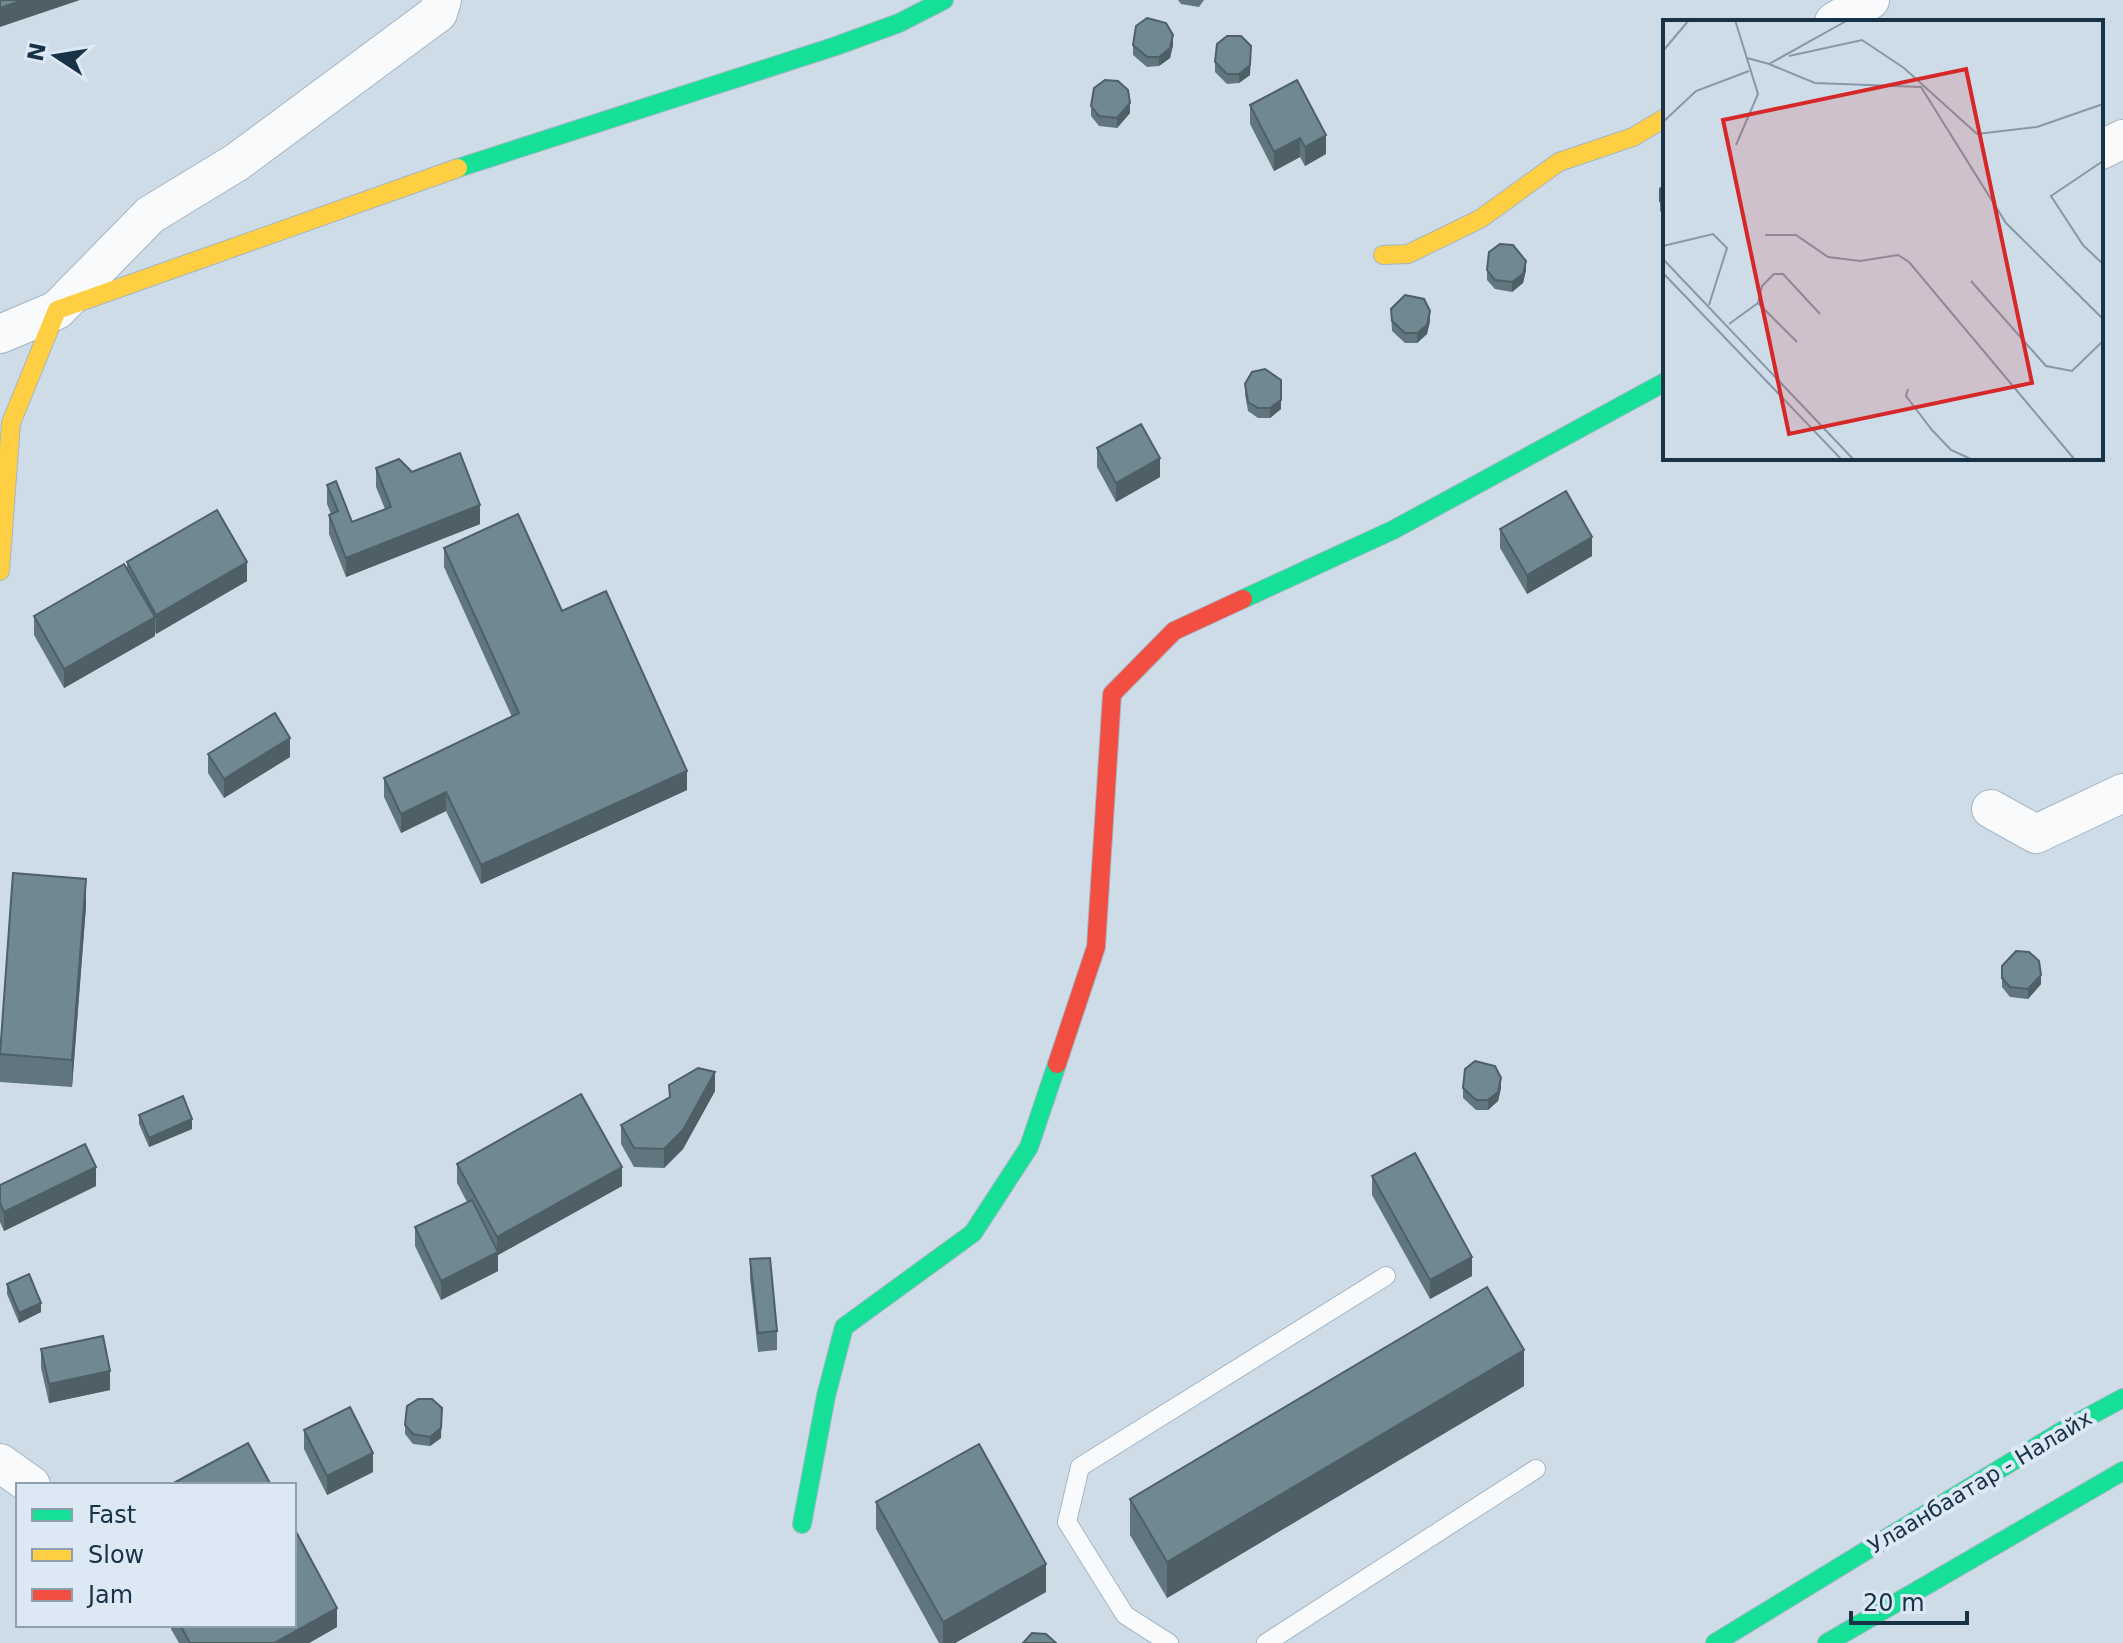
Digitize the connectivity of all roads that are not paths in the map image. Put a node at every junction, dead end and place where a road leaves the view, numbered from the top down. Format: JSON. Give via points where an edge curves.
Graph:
{"nodes":[{"id":1,"x":442,"y":0,"type":"edge"},
{"id":2,"x":944,"y":0,"type":"edge"},
{"id":3,"x":1870,"y":0,"type":"edge"},
{"id":4,"x":1837,"y":20,"type":"edge"},
{"id":5,"x":1663,"y":119,"type":"edge"},
{"id":6,"x":2123,"y":139,"type":"edge"},
{"id":7,"x":2103,"y":149,"type":"edge"},
{"id":8,"x":1383,"y":255,"type":"dead end"},
{"id":9,"x":57,"y":310,"type":"junction"},
{"id":10,"x":0,"y":334,"type":"edge"},
{"id":11,"x":1663,"y":383,"type":"edge"},
{"id":12,"x":0,"y":571,"type":"edge"},
{"id":13,"x":2123,"y":793,"type":"edge"},
{"id":14,"x":1991,"y":809,"type":"dead end"},
{"id":15,"x":1386,"y":1276,"type":"dead end"},
{"id":16,"x":2123,"y":1398,"type":"edge"},
{"id":17,"x":0,"y":1463,"type":"edge"},
{"id":18,"x":1536,"y":1469,"type":"dead end"},
{"id":19,"x":2123,"y":1471,"type":"edge"},
{"id":20,"x":28,"y":1483,"type":"edge"},
{"id":21,"x":802,"y":1524,"type":"dead end"},
{"id":22,"x":1169,"y":1643,"type":"edge"},
{"id":23,"x":1266,"y":1643,"type":"edge"},
{"id":24,"x":1715,"y":1643,"type":"edge"},
{"id":25,"x":1827,"y":1643,"type":"edge"}],
"edges":[{"from":1,"to":9,"type":"street","via":[[438,13],[322,100],[237,162],[150,215]]},
{"from":2,"to":9,"type":"main road","via":[[836,46],[418,181]]},
{"from":3,"to":4,"type":"street"},
{"from":5,"to":8,"type":"main road","via":[[1633,137],[1559,162],[1480,219],[1408,254]]},
{"from":6,"to":7,"type":"street"},
{"from":9,"to":10,"type":"street"},
{"from":9,"to":12,"type":"main road","via":[[11,423]]},
{"from":11,"to":21,"type":"main road","via":[[1393,530],[1174,631],[1112,694],[1096,947],[1029,1147],[973,1233],[844,1327]]},
{"from":13,"to":14,"type":"street","via":[[2036,834]]},
{"from":15,"to":22,"type":"lane","via":[[1080,1467],[1067,1522],[1125,1615]]},
{"from":16,"to":24,"type":"main road","name":"Улаанбаатар - Налайх"},
{"from":17,"to":20,"type":"street"},
{"from":18,"to":23,"type":"lane"},
{"from":19,"to":25,"type":"main road"}]}
